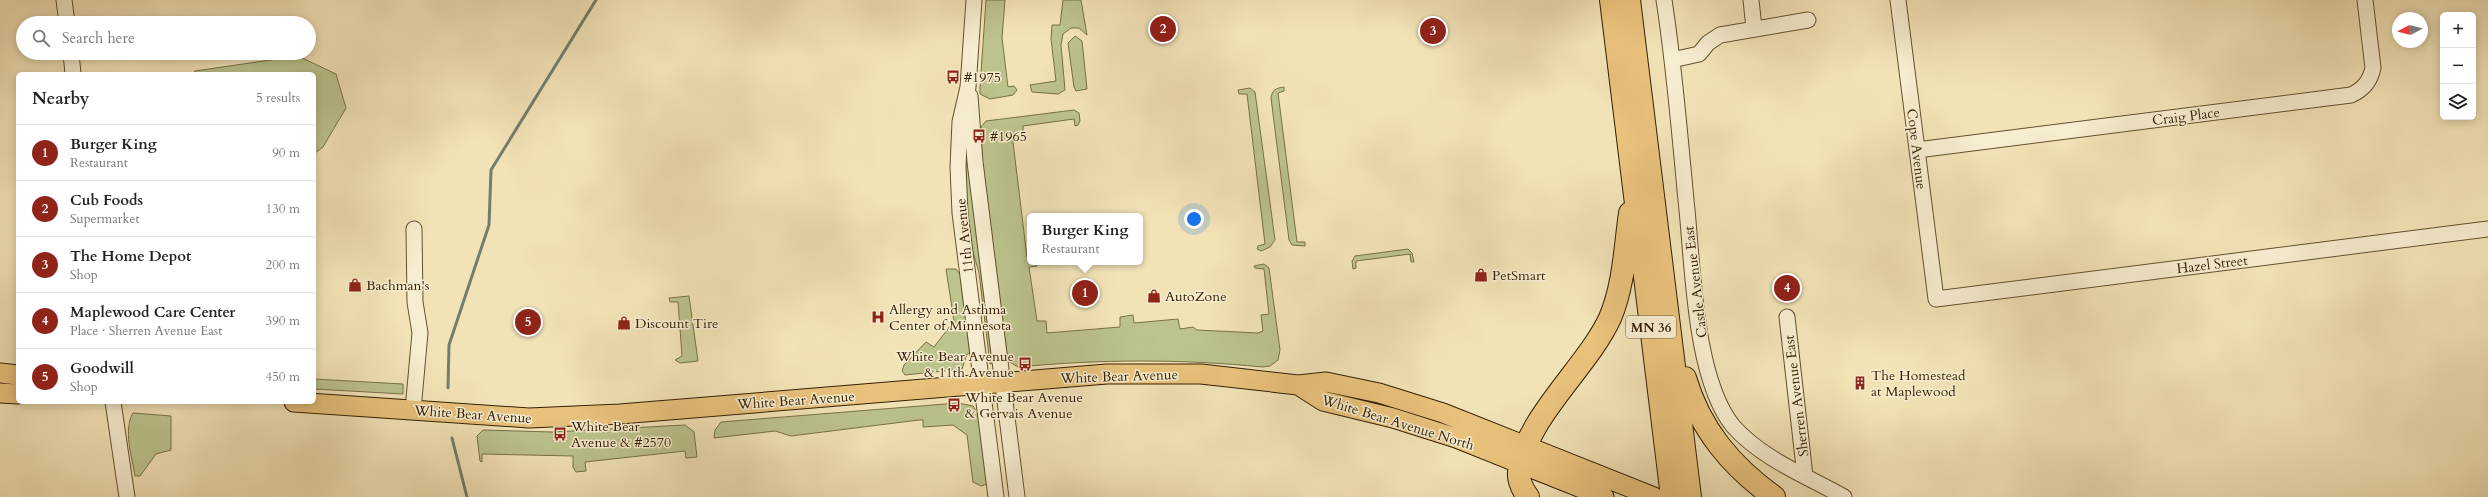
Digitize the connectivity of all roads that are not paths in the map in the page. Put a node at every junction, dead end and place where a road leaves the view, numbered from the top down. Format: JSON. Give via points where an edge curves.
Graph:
{"nodes":[{"id":1,"x":64,"y":0,"type":"edge"},
{"id":2,"x":974,"y":0,"type":"edge"},
{"id":3,"x":1611,"y":0,"type":"edge"},
{"id":4,"x":1629,"y":0,"type":"edge"},
{"id":5,"x":1664,"y":0,"type":"edge"},
{"id":6,"x":1750,"y":0,"type":"edge"},
{"id":7,"x":1898,"y":0,"type":"edge"},
{"id":8,"x":2365,"y":0,"type":"edge"},
{"id":9,"x":66,"y":16,"type":"edge"},
{"id":10,"x":1808,"y":20,"type":"dead end"},
{"id":11,"x":1754,"y":28,"type":"junction"},
{"id":12,"x":72,"y":60,"type":"edge"},
{"id":13,"x":1672,"y":60,"type":"junction"},
{"id":14,"x":73,"y":72,"type":"edge"},
{"id":15,"x":968,"y":87,"type":"junction"},
{"id":16,"x":1917,"y":150,"type":"junction"},
{"id":17,"x":1634,"y":180,"type":"junction"},
{"id":18,"x":414,"y":229,"type":"dead end"},
{"id":19,"x":2488,"y":229,"type":"edge"},
{"id":20,"x":1936,"y":299,"type":"joint"},
{"id":21,"x":1667,"y":302,"type":"junction"},
{"id":22,"x":1787,"y":318,"type":"dead end"},
{"id":23,"x":0,"y":373,"type":"edge"},
{"id":24,"x":16,"y":375,"type":"edge"},
{"id":25,"x":1003,"y":382,"type":"junction"},
{"id":26,"x":982,"y":384,"type":"junction"},
{"id":27,"x":1298,"y":385,"type":"joint"},
{"id":28,"x":0,"y":393,"type":"edge"},
{"id":29,"x":16,"y":394,"type":"edge"},
{"id":30,"x":316,"y":403,"type":"edge"},
{"id":31,"x":114,"y":404,"type":"edge"},
{"id":32,"x":414,"y":410,"type":"junction"},
{"id":33,"x":1524,"y":454,"type":"junction"},
{"id":34,"x":1805,"y":476,"type":"junction"},
{"id":35,"x":1683,"y":484,"type":"edge"},
{"id":36,"x":127,"y":497,"type":"edge"},
{"id":37,"x":996,"y":497,"type":"edge"},
{"id":38,"x":1017,"y":497,"type":"edge"},
{"id":39,"x":1528,"y":497,"type":"edge"},
{"id":40,"x":1604,"y":497,"type":"edge"},
{"id":41,"x":1654,"y":497,"type":"edge"},
{"id":42,"x":1672,"y":497,"type":"edge"},
{"id":43,"x":1774,"y":497,"type":"edge"},
{"id":44,"x":1844,"y":497,"type":"edge"}],
"edges":[{"from":1,"to":9,"type":"street"},
{"from":2,"to":15,"type":"street","name":"11th Avenue"},
{"from":3,"to":17,"type":"highway","number":"MN 36"},
{"from":4,"to":21,"type":"highway","number":"MN 36"},
{"from":5,"to":13,"type":"street","name":"Castle Avenue East"},
{"from":6,"to":11,"type":"street"},
{"from":7,"to":16,"type":"street","name":"Cope Avenue"},
{"from":8,"to":16,"type":"street","name":"Craig Place","via":[[2373,68],[2368,81],[2358,92],[2351,95]]},
{"from":10,"to":11,"type":"street"},
{"from":11,"to":13,"type":"street","via":[[1720,34],[1699,54]]},
{"from":12,"to":14,"type":"street"},
{"from":13,"to":34,"type":"street","name":"Castle Avenue East","via":[[1696,306],[1708,375],[1723,412],[1747,440],[1776,461]]},
{"from":15,"to":25,"type":"street","name":"11th Avenue"},
{"from":15,"to":26,"type":"street","name":"11th Avenue","via":[[960,122],[958,174],[960,213]]},
{"from":16,"to":20,"type":"street","name":"Cope Avenue"},
{"from":17,"to":33,"type":"highway","via":[[1622,278],[1610,317],[1589,354],[1536,425]]},
{"from":17,"to":35,"type":"highway","number":"MN 36"},
{"from":18,"to":32,"type":"street","via":[[416,323],[420,333]]},
{"from":19,"to":20,"type":"street","name":"Hazel Street"},
{"from":21,"to":35,"type":"highway","number":"MN 36"},
{"from":21,"to":43,"type":"highway","via":[[1689,392],[1702,420],[1733,463]]},
{"from":22,"to":34,"type":"street","name":"Sherren Avenue East"},
{"from":23,"to":24,"type":"main road"},
{"from":25,"to":26,"type":"main road","name":"White Bear Avenue"},
{"from":25,"to":27,"type":"main road","name":"White Bear Avenue","via":[[1107,374],[1170,373],[1225,376]]},
{"from":25,"to":38,"type":"street","name":"11th Avenue"},
{"from":26,"to":32,"type":"main road","name":"White Bear Avenue","via":[[572,417],[529,418]]},
{"from":26,"to":37,"type":"street","name":"11th Avenue"},
{"from":27,"to":33,"type":"main road","name":"White Bear Avenue North","via":[[1323,401]]},
{"from":28,"to":29,"type":"main road"},
{"from":30,"to":32,"type":"main road","name":"White Bear Avenue"},
{"from":31,"to":36,"type":"street"},
{"from":33,"to":39,"type":"highway","via":[[1518,473],[1522,488]]},
{"from":33,"to":40,"type":"main road","name":"White Bear Avenue North"},
{"from":33,"to":41,"type":"main road","name":"White Bear Avenue North"},
{"from":34,"to":44,"type":"street","name":"Castle Avenue East"},
{"from":35,"to":42,"type":"highway","number":"MN 36"}]}
